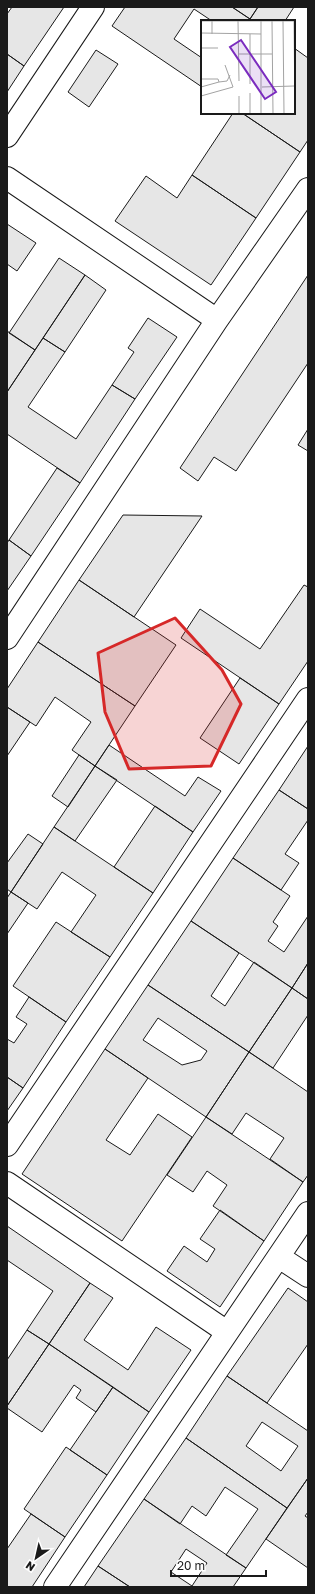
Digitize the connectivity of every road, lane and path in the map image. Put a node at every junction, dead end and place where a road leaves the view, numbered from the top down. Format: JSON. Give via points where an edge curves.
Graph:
{"nodes":[{"id":1,"x":93,"y":7,"type":"edge"},
{"id":2,"x":7,"y":136,"type":"edge"},
{"id":3,"x":7,"y":178,"type":"edge"},
{"id":4,"x":308,"y":189,"type":"edge"},
{"id":5,"x":217,"y":320,"type":"junction"},
{"id":6,"x":7,"y":638,"type":"edge"},
{"id":7,"x":308,"y":699,"type":"edge"},
{"id":8,"x":7,"y":1145,"type":"edge"},
{"id":9,"x":7,"y":1183,"type":"edge"},
{"id":10,"x":308,"y":1213,"type":"edge"},
{"id":11,"x":279,"y":1257,"type":"junction"},
{"id":12,"x":308,"y":1276,"type":"edge"},
{"id":13,"x":227,"y":1332,"type":"junction"},
{"id":14,"x":55,"y":1587,"type":"edge"}],
"edges":[{"from":1,"to":2,"type":"street"},
{"from":3,"to":5,"type":"street"},
{"from":4,"to":5,"type":"street"},
{"from":5,"to":6,"type":"street"},
{"from":7,"to":8,"type":"street"},
{"from":9,"to":13,"type":"street"},
{"from":10,"to":11,"type":"street"},
{"from":11,"to":12,"type":"street"},
{"from":11,"to":13,"type":"street"},
{"from":13,"to":14,"type":"street"}]}
